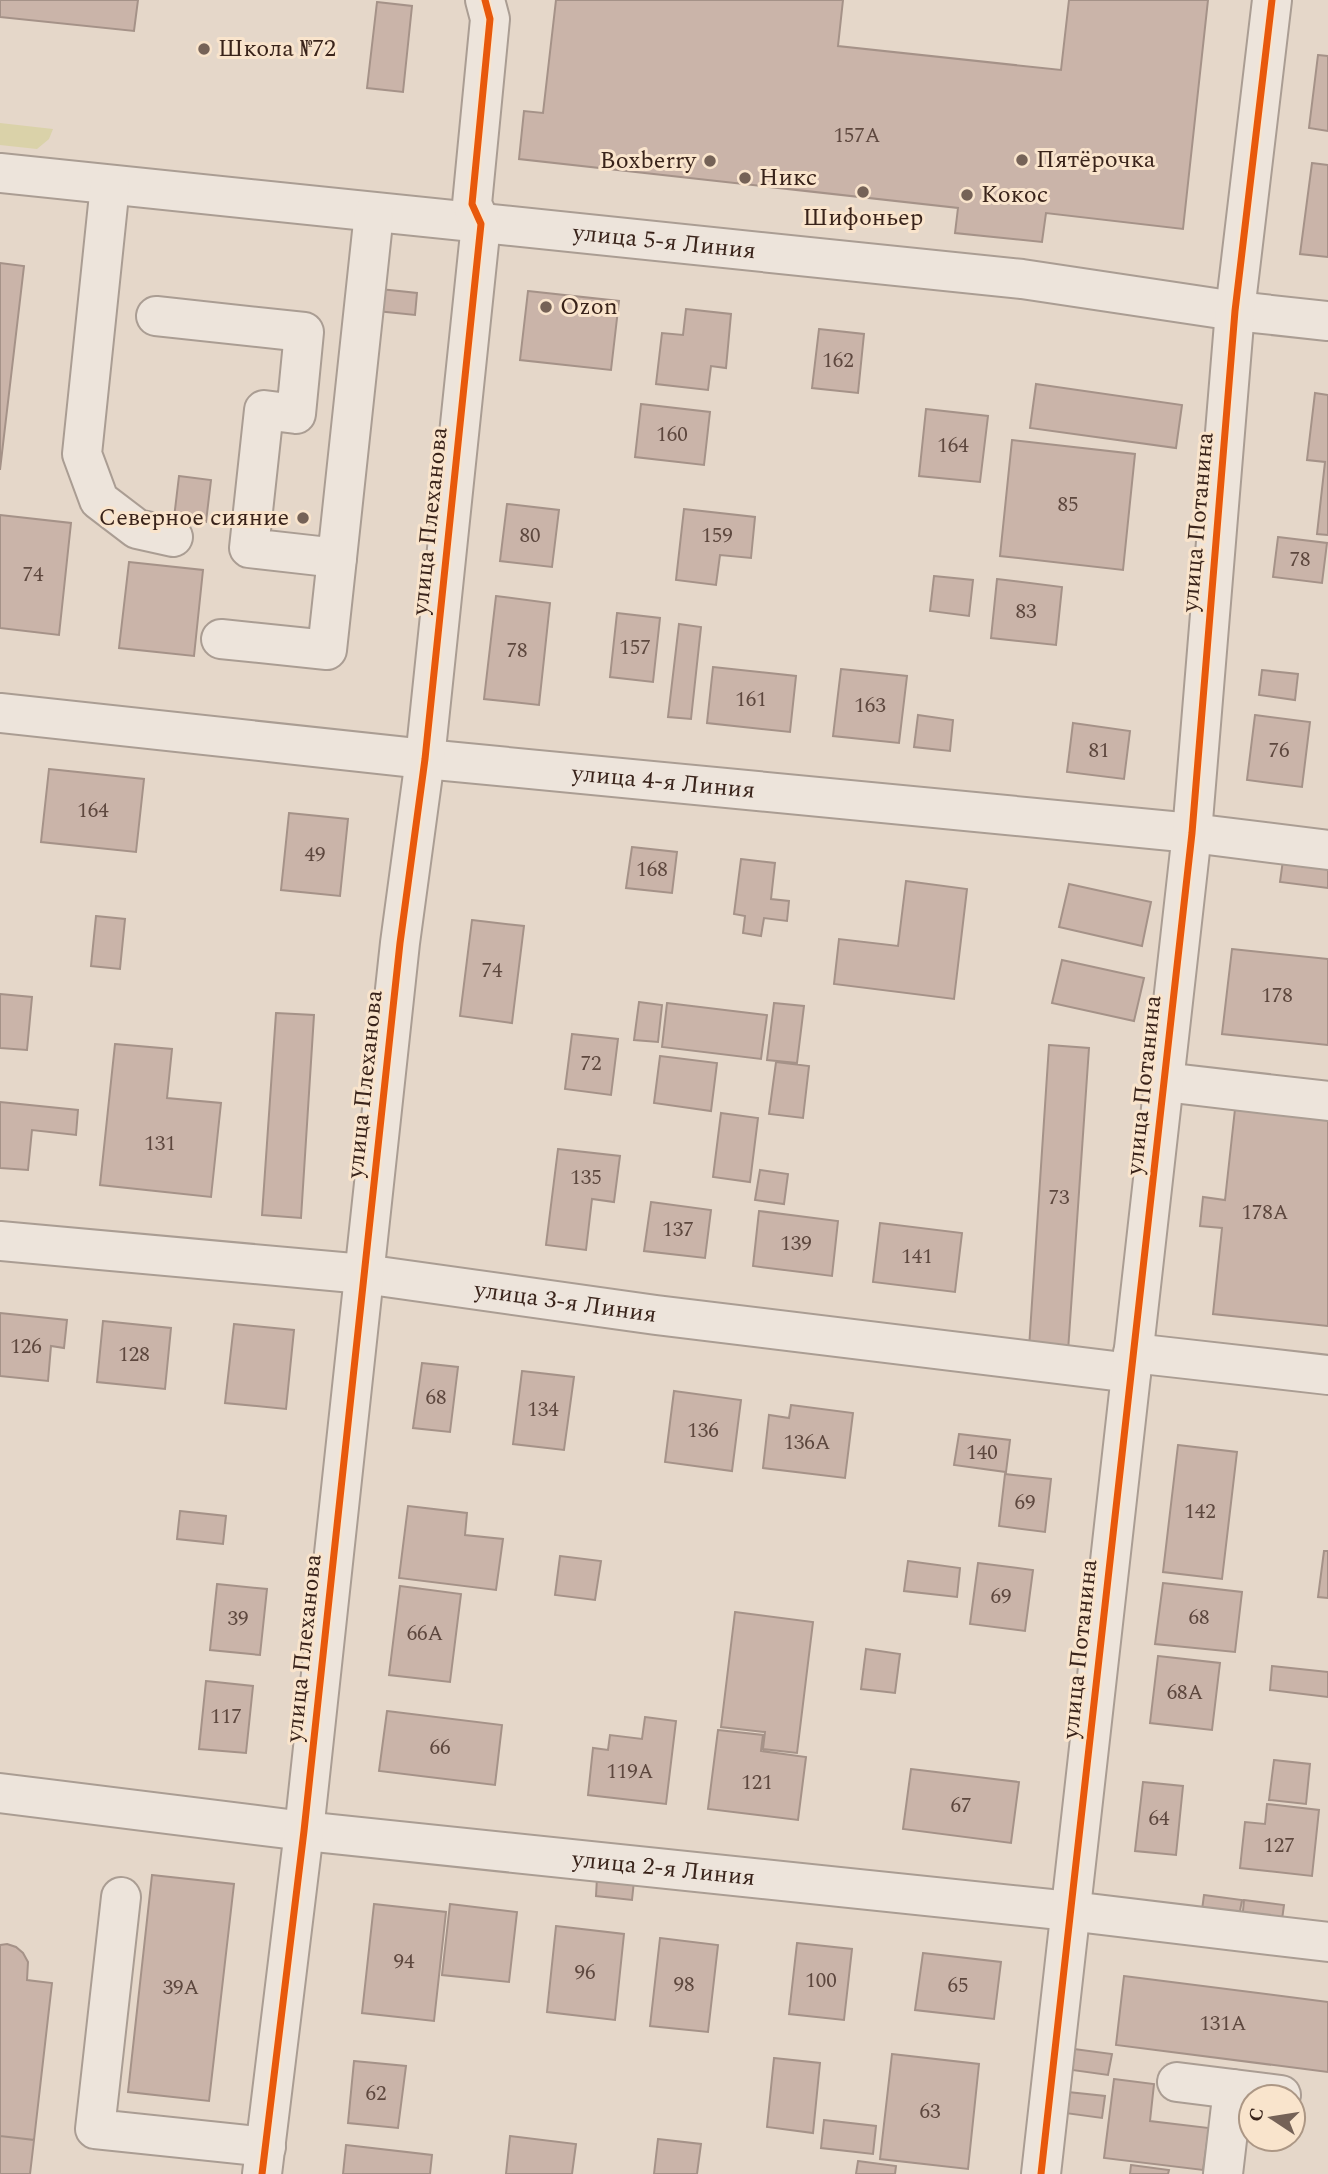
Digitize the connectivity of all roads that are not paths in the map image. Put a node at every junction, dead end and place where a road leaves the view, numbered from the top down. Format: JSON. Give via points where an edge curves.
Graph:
{"nodes":[{"id":1,"x":485,"y":0,"type":"edge"},
{"id":2,"x":1272,"y":0,"type":"edge"},
{"id":3,"x":0,"y":173,"type":"edge"},
{"id":4,"x":110,"y":185,"type":"junction"},
{"id":5,"x":374,"y":213,"type":"junction"},
{"id":6,"x":481,"y":224,"type":"junction"},
{"id":7,"x":1235,"y":311,"type":"junction"},
{"id":8,"x":156,"y":316,"type":"dead end"},
{"id":9,"x":1328,"y":321,"type":"edge"},
{"id":10,"x":173,"y":537,"type":"dead end"},
{"id":11,"x":337,"y":558,"type":"junction"},
{"id":12,"x":221,"y":639,"type":"dead end"},
{"id":13,"x":0,"y":713,"type":"edge"},
{"id":14,"x":425,"y":759,"type":"junction"},
{"id":15,"x":1192,"y":833,"type":"junction"},
{"id":16,"x":1328,"y":850,"type":"edge"},
{"id":17,"x":1164,"y":1082,"type":"junction"},
{"id":18,"x":1328,"y":1101,"type":"edge"},
{"id":19,"x":0,"y":1241,"type":"edge"},
{"id":20,"x":364,"y":1275,"type":"junction"},
{"id":21,"x":1132,"y":1363,"type":"junction"},
{"id":22,"x":1328,"y":1375,"type":"edge"},
{"id":23,"x":0,"y":1793,"type":"edge"},
{"id":24,"x":304,"y":1831,"type":"junction"},
{"id":25,"x":121,"y":1897,"type":"dead end"},
{"id":26,"x":1070,"y":1910,"type":"junction"},
{"id":27,"x":1328,"y":1942,"type":"edge"},
{"id":28,"x":1177,"y":2082,"type":"dead end"},
{"id":29,"x":1233,"y":2089,"type":"junction"},
{"id":30,"x":1237,"y":2090,"type":"edge"},
{"id":31,"x":264,"y":2161,"type":"edge"},
{"id":32,"x":1041,"y":2174,"type":"edge"},
{"id":33,"x":1223,"y":2174,"type":"edge"}],
"edges":[{"from":1,"to":6,"type":"street","name":"улица Плеханова","via":[[490,19],[472,204]]},
{"from":2,"to":7,"type":"street","name":"улица Потанина"},
{"from":3,"to":4,"type":"street","name":"улица 5-я Линия"},
{"from":4,"to":5,"type":"street","name":"улица 5-я Линия"},
{"from":4,"to":10,"type":"street","via":[[82,454],[99,500],[137,529]]},
{"from":5,"to":6,"type":"street","name":"улица 5-я Линия"},
{"from":5,"to":11,"type":"street"},
{"from":6,"to":7,"type":"street","name":"улица 5-я Линия","via":[[1022,279]]},
{"from":6,"to":14,"type":"street","name":"улица Плеханова"},
{"from":7,"to":9,"type":"street","name":"улица 5-я Линия"},
{"from":7,"to":15,"type":"street","name":"улица Потанина"},
{"from":8,"to":11,"type":"street","via":[[304,332],[296,414],[264,410],[249,548]]},
{"from":11,"to":12,"type":"street","via":[[327,650]]},
{"from":13,"to":14,"type":"street","name":"улица 4-я Линия"},
{"from":14,"to":15,"type":"street","name":"улица 4-я Линия"},
{"from":14,"to":20,"type":"street","name":"улица Плеханова"},
{"from":15,"to":16,"type":"street","name":"улица 4-я Линия"},
{"from":15,"to":17,"type":"street","name":"улица Потанина"},
{"from":17,"to":18,"type":"street"},
{"from":17,"to":21,"type":"street","name":"улица Потанина"},
{"from":19,"to":20,"type":"street","name":"улица 3-я Линия"},
{"from":20,"to":21,"type":"street","name":"улица 3-я Линия","via":[[656,1315]]},
{"from":20,"to":24,"type":"street","name":"улица Плеханова"},
{"from":21,"to":22,"type":"street","name":"улица 3-я Линия"},
{"from":21,"to":26,"type":"street","name":"улица Потанина"},
{"from":23,"to":24,"type":"street","name":"улица 2-я Линия"},
{"from":24,"to":26,"type":"street","name":"улица 2-я Линия"},
{"from":24,"to":31,"type":"street","name":"улица Плеханова"},
{"from":25,"to":31,"type":"street","via":[[95,2129]]},
{"from":26,"to":27,"type":"street","name":"улица 2-я Линия"},
{"from":26,"to":32,"type":"street","name":"улица Потанина"},
{"from":28,"to":29,"type":"street"},
{"from":29,"to":30,"type":"street"},
{"from":29,"to":33,"type":"street"}]}
